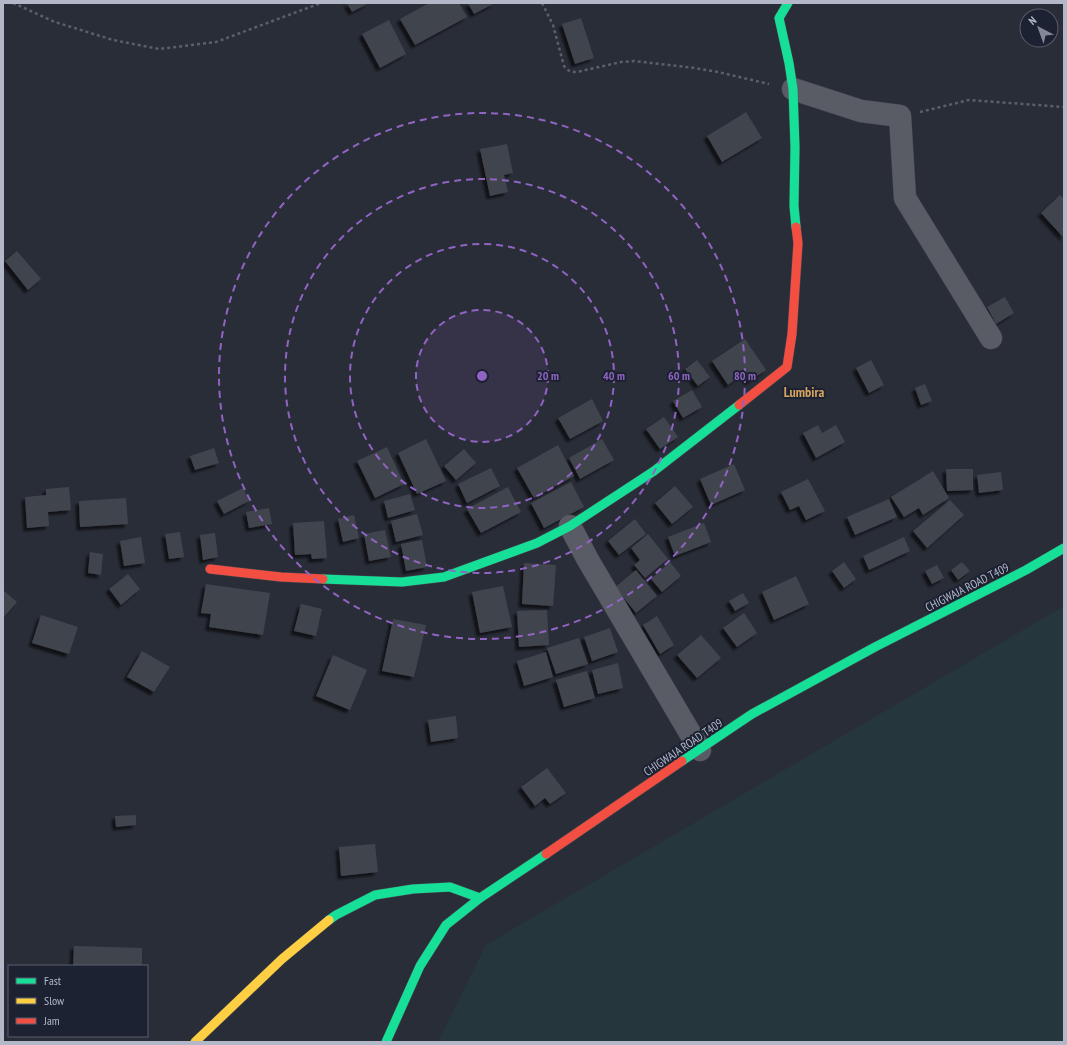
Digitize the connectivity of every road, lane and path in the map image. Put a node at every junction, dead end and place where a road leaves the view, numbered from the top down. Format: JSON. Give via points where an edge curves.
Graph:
{"nodes":[{"id":1,"x":13,"y":3,"type":"edge"},
{"id":2,"x":321,"y":3,"type":"edge"},
{"id":3,"x":542,"y":3,"type":"edge"},
{"id":4,"x":788,"y":3,"type":"edge"},
{"id":5,"x":793,"y":89,"type":"junction"},
{"id":6,"x":1064,"y":107,"type":"edge"},
{"id":7,"x":900,"y":116,"type":"junction"},
{"id":8,"x":990,"y":338,"type":"dead end"},
{"id":9,"x":570,"y":526,"type":"junction"},
{"id":10,"x":1064,"y":548,"type":"edge"},
{"id":11,"x":210,"y":569,"type":"dead end"},
{"id":12,"x":700,"y":750,"type":"junction"},
{"id":13,"x":480,"y":898,"type":"junction"},
{"id":14,"x":195,"y":1042,"type":"edge"},
{"id":15,"x":386,"y":1042,"type":"edge"}],
"edges":[{"from":1,"to":2,"type":"path","via":[[55,22],[113,40],[159,49],[216,42]]},
{"from":3,"to":5,"type":"path","via":[[553,24],[564,66],[570,72],[634,61],[718,72]]},
{"from":4,"to":5,"type":"street","via":[[779,18]]},
{"from":5,"to":7,"type":"street","via":[[861,111]]},
{"from":5,"to":9,"type":"street","via":[[794,206],[798,243],[792,334],[787,367],[654,471]]},
{"from":6,"to":7,"type":"path","via":[[969,100]]},
{"from":7,"to":8,"type":"street","via":[[905,198]]},
{"from":9,"to":11,"type":"street","via":[[537,543],[444,576],[402,582],[281,577]]},
{"from":9,"to":12,"type":"street"},
{"from":10,"to":12,"type":"street","name":"CHIGWAJA ROAD T409","via":[[752,714]]},
{"from":12,"to":13,"type":"street","name":"CHIGWAJA ROAD T409"},
{"from":13,"to":14,"type":"street","via":[[450,887],[375,895],[336,915],[288,954]]},
{"from":13,"to":15,"type":"street","name":"CHIGWAJA ROAD T409","via":[[446,925],[420,966]]}]}
